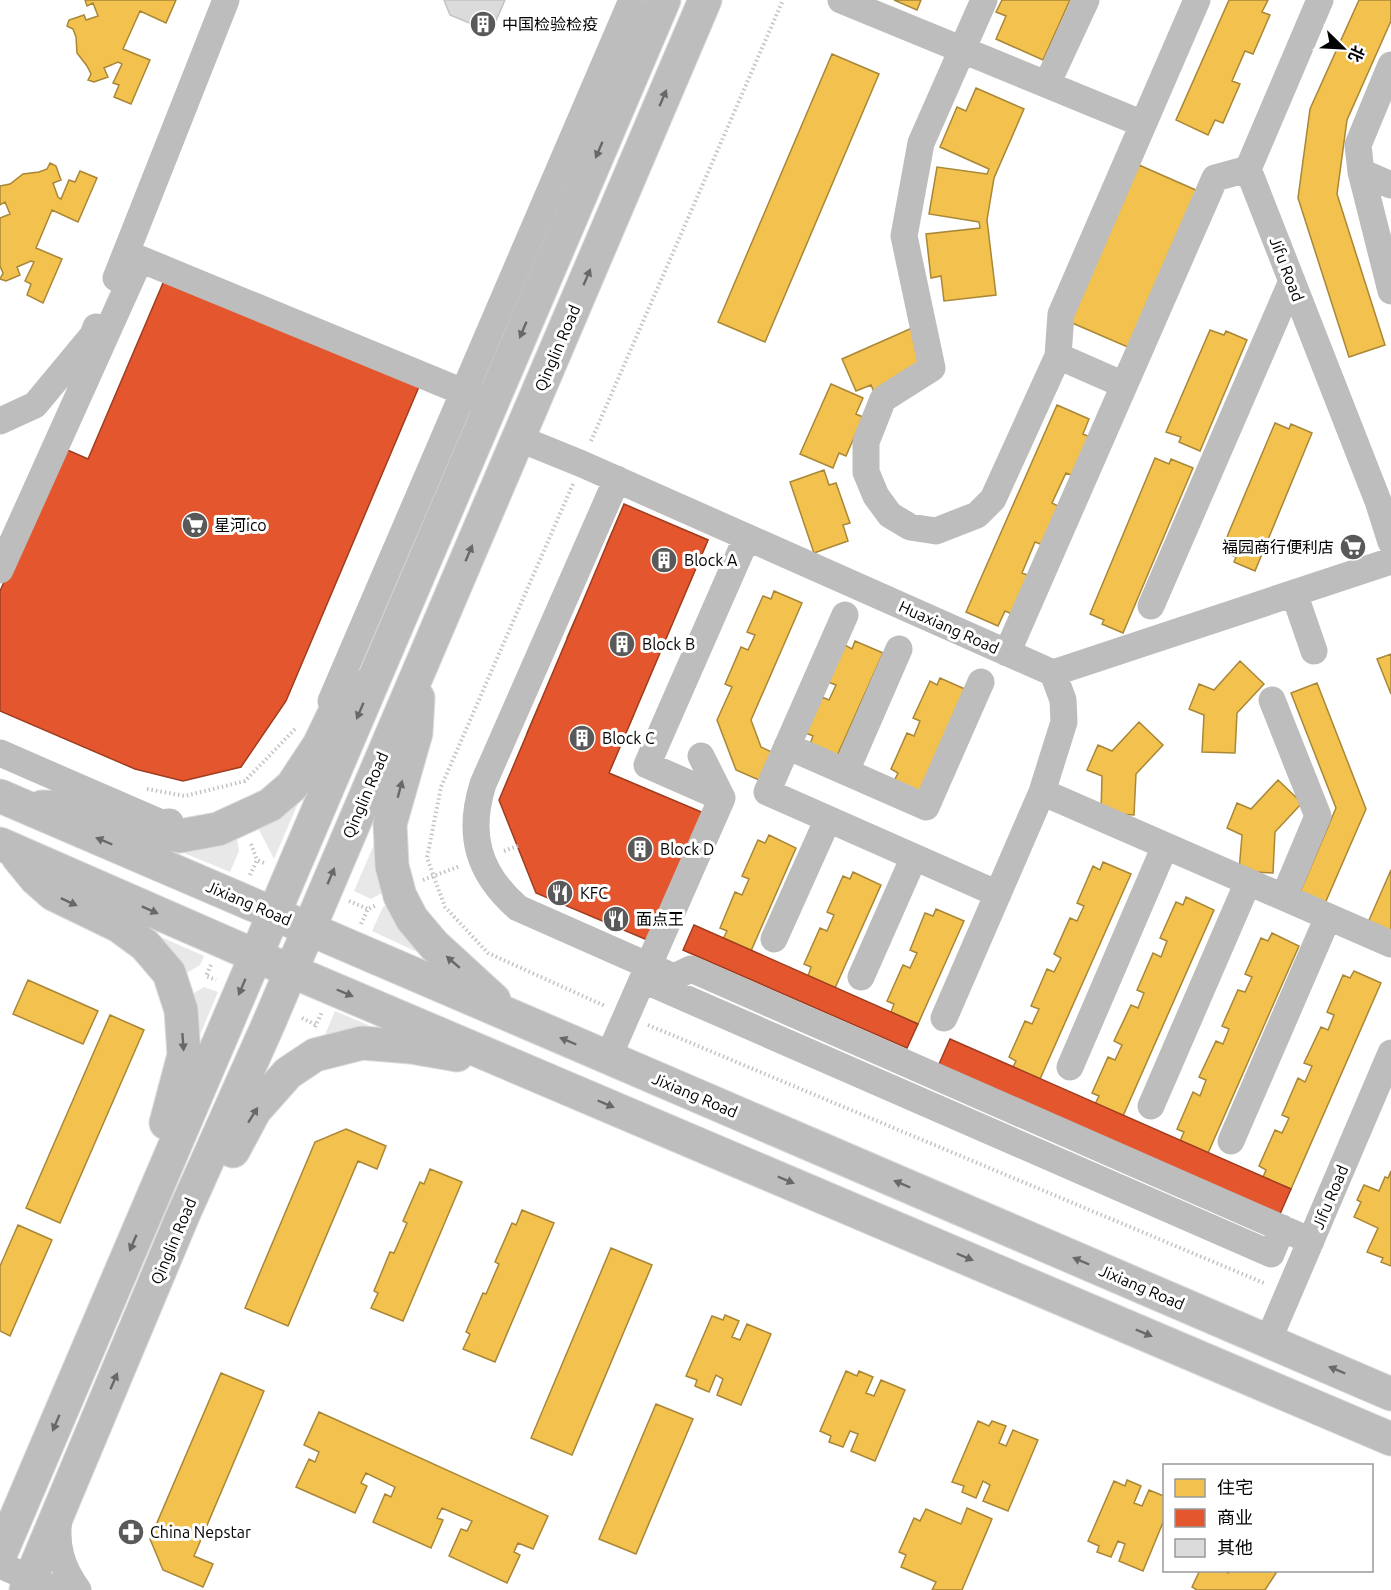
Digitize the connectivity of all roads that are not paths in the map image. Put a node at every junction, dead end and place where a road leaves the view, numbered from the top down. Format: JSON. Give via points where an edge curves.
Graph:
{"nodes":[{"id":1,"x":226,"y":0,"type":"edge"},
{"id":2,"x":632,"y":0,"type":"edge"},
{"id":3,"x":664,"y":0,"type":"edge"},
{"id":4,"x":705,"y":0,"type":"edge"},
{"id":5,"x":841,"y":0,"type":"edge"},
{"id":6,"x":984,"y":0,"type":"edge"},
{"id":7,"x":1086,"y":0,"type":"edge"},
{"id":8,"x":1197,"y":0,"type":"edge"},
{"id":9,"x":1320,"y":0,"type":"edge"},
{"id":10,"x":961,"y":49,"type":"junction"},
{"id":11,"x":1391,"y":65,"type":"edge"},
{"id":12,"x":1047,"y":84,"type":"junction"},
{"id":13,"x":1143,"y":124,"type":"junction"},
{"id":14,"x":1248,"y":169,"type":"junction"},
{"id":15,"x":1361,"y":172,"type":"junction"},
{"id":16,"x":1391,"y":185,"type":"edge"},
{"id":17,"x":1292,"y":281,"type":"junction"},
{"id":18,"x":1391,"y":291,"type":"edge"},
{"id":19,"x":1058,"y":356,"type":"junction"},
{"id":20,"x":1124,"y":385,"type":"junction"},
{"id":21,"x":478,"y":398,"type":"junction"},
{"id":22,"x":0,"y":421,"type":"edge"},
{"id":23,"x":518,"y":438,"type":"junction"},
{"id":24,"x":617,"y":479,"type":"junction"},
{"id":25,"x":1384,"y":499,"type":"edge"},
{"id":26,"x":436,"y":534,"type":"junction"},
{"id":27,"x":747,"y":537,"type":"junction"},
{"id":28,"x":1391,"y":542,"type":"edge"},
{"id":29,"x":1391,"y":561,"type":"edge"},
{"id":30,"x":0,"y":570,"type":"edge"},
{"id":31,"x":724,"y":591,"type":"junction"},
{"id":32,"x":1294,"y":593,"type":"junction"},
{"id":33,"x":1151,"y":606,"type":"dead end"},
{"id":34,"x":446,"y":607,"type":"junction"},
{"id":35,"x":845,"y":615,"type":"dead end"},
{"id":36,"x":716,"y":645,"type":"dead end"},
{"id":37,"x":899,"y":649,"type":"dead end"},
{"id":38,"x":1314,"y":651,"type":"dead end"},
{"id":39,"x":1007,"y":653,"type":"junction"},
{"id":40,"x":383,"y":657,"type":"junction"},
{"id":41,"x":1053,"y":673,"type":"junction"},
{"id":42,"x":416,"y":675,"type":"junction"},
{"id":43,"x":981,"y":682,"type":"dead end"},
{"id":44,"x":1272,"y":700,"type":"dead end"},
{"id":45,"x":788,"y":746,"type":"junction"},
{"id":46,"x":0,"y":753,"type":"edge"},
{"id":47,"x":701,"y":756,"type":"dead end"},
{"id":48,"x":846,"y":771,"type":"junction"},
{"id":49,"x":1042,"y":792,"type":"junction"},
{"id":50,"x":722,"y":798,"type":"junction"},
{"id":51,"x":12,"y":802,"type":"edge"},
{"id":52,"x":828,"y":819,"type":"junction"},
{"id":53,"x":1165,"y":846,"type":"junction"},
{"id":54,"x":6,"y":847,"type":"edge"},
{"id":55,"x":914,"y":857,"type":"junction"},
{"id":56,"x":1248,"y":882,"type":"junction"},
{"id":57,"x":998,"y":894,"type":"junction"},
{"id":58,"x":1284,"y":897,"type":"junction"},
{"id":59,"x":273,"y":914,"type":"junction"},
{"id":60,"x":1328,"y":917,"type":"junction"},
{"id":61,"x":308,"y":929,"type":"junction"},
{"id":62,"x":774,"y":939,"type":"dead end"},
{"id":63,"x":1391,"y":944,"type":"edge"},
{"id":64,"x":256,"y":956,"type":"junction"},
{"id":65,"x":291,"y":971,"type":"junction"},
{"id":66,"x":645,"y":973,"type":"junction"},
{"id":67,"x":861,"y":977,"type":"dead end"},
{"id":68,"x":511,"y":1017,"type":"junction"},
{"id":69,"x":944,"y":1018,"type":"dead end"},
{"id":70,"x":1391,"y":1053,"type":"edge"},
{"id":71,"x":494,"y":1056,"type":"junction"},
{"id":72,"x":608,"y":1058,"type":"junction"},
{"id":73,"x":1070,"y":1067,"type":"dead end"},
{"id":74,"x":1151,"y":1106,"type":"dead end"},
{"id":75,"x":1231,"y":1141,"type":"dead end"},
{"id":76,"x":152,"y":1198,"type":"junction"},
{"id":77,"x":184,"y":1213,"type":"junction"},
{"id":78,"x":1311,"y":1241,"type":"junction"},
{"id":79,"x":1268,"y":1341,"type":"junction"},
{"id":80,"x":1391,"y":1394,"type":"edge"},
{"id":81,"x":1391,"y":1439,"type":"edge"},
{"id":82,"x":33,"y":1477,"type":"junction"},
{"id":83,"x":60,"y":1511,"type":"junction"},
{"id":84,"x":0,"y":1515,"type":"edge"},
{"id":85,"x":0,"y":1555,"type":"edge"},
{"id":86,"x":0,"y":1565,"type":"edge"},
{"id":87,"x":38,"y":1586,"type":"edge"},
{"id":88,"x":78,"y":1590,"type":"edge"}],
"edges":[{"from":1,"to":22,"type":"street","via":[[93,335],[35,405]]},
{"from":2,"to":21,"type":"street"},
{"from":3,"to":21,"type":"main road","one_way":true},
{"from":23,"to":4,"type":"main road","name":"Qinglin Road","one_way":true},
{"from":5,"to":10,"type":"street"},
{"from":6,"to":10,"type":"street"},
{"from":7,"to":12,"type":"street"},
{"from":8,"to":13,"type":"street"},
{"from":9,"to":14,"type":"street"},
{"from":10,"to":12,"type":"street"},
{"from":10,"to":19,"type":"street","via":[[921,143],[904,236],[932,368],[883,399],[866,442],[866,472],[890,516],[910,527],[936,531],[976,515],[993,499]]},
{"from":11,"to":15,"type":"street","via":[[1358,145]]},
{"from":12,"to":13,"type":"street"},
{"from":13,"to":19,"type":"street","via":[[1060,314]]},
{"from":14,"to":17,"type":"street","name":"Jifu Road"},
{"from":14,"to":20,"type":"street","via":[[1215,178]]},
{"from":15,"to":16,"type":"street"},
{"from":15,"to":18,"type":"street"},
{"from":17,"to":25,"type":"street","name":"Jifu Road"},
{"from":17,"to":33,"type":"street"},
{"from":19,"to":20,"type":"street"},
{"from":20,"to":39,"type":"street"},
{"from":21,"to":26,"type":"main road"},
{"from":21,"to":30,"type":"street","via":[[140,259]]},
{"from":21,"to":46,"type":"street","via":[[318,733],[272,795],[228,815],[161,823]]},
{"from":23,"to":24,"type":"street","name":"Huaxiang Road"},
{"from":34,"to":23,"type":"main road","name":"Qinglin Road","one_way":true},
{"from":24,"to":27,"type":"street","name":"Huaxiang Road"},
{"from":24,"to":66,"type":"street","via":[[483,784],[477,802],[476,840],[490,878],[518,908]]},
{"from":25,"to":28,"type":"street","name":"Jifu Road"},
{"from":26,"to":34,"type":"main road","via":[[434,568],[410,629],[411,639],[417,641]]},
{"from":26,"to":40,"type":"main road"},
{"from":27,"to":31,"type":"street"},
{"from":27,"to":39,"type":"street","name":"Huaxiang Road"},
{"from":29,"to":32,"type":"street"},
{"from":31,"to":36,"type":"street","via":[[725,624]]},
{"from":31,"to":50,"type":"street","via":[[647,765]]},
{"from":32,"to":38,"type":"street"},
{"from":32,"to":41,"type":"street"},
{"from":34,"to":42,"type":"main road","name":"Qinglin Road"},
{"from":35,"to":45,"type":"street"},
{"from":37,"to":48,"type":"street"},
{"from":39,"to":41,"type":"street","name":"Huaxiang Road"},
{"from":40,"to":51,"type":"main road","via":[[350,681],[320,745],[292,786],[270,805],[218,829],[180,836],[125,827],[87,808]]},
{"from":40,"to":59,"type":"main road","one_way":true},
{"from":41,"to":49,"type":"street","via":[[1063,700],[1064,722]]},
{"from":61,"to":42,"type":"main road","name":"Qinglin Road","one_way":true},
{"from":68,"to":42,"type":"main road","one_way":true,"via":[[434,945],[412,920],[399,893],[392,866],[390,824],[416,733]]},
{"from":43,"to":48,"type":"street","via":[[926,807]]},
{"from":44,"to":58,"type":"street","via":[[1318,816]]},
{"from":45,"to":48,"type":"street"},
{"from":45,"to":52,"type":"street","via":[[767,792]]},
{"from":47,"to":50,"type":"street"},
{"from":49,"to":53,"type":"street"},
{"from":49,"to":57,"type":"street"},
{"from":50,"to":66,"type":"street"},
{"from":59,"to":51,"type":"main road","name":"Jixiang Road","one_way":true},
{"from":52,"to":55,"type":"street"},
{"from":52,"to":62,"type":"street"},
{"from":53,"to":56,"type":"street"},
{"from":53,"to":73,"type":"street"},
{"from":54,"to":64,"type":"main road","one_way":true},
{"from":54,"to":76,"type":"main road","one_way":true,"via":[[53,894],[119,926],[145,945],[169,973],[181,1010],[184,1055],[150,1174]]},
{"from":55,"to":57,"type":"street"},
{"from":55,"to":67,"type":"street"},
{"from":56,"to":58,"type":"street"},
{"from":56,"to":74,"type":"street"},
{"from":57,"to":69,"type":"street"},
{"from":58,"to":60,"type":"street"},
{"from":59,"to":61,"type":"main road","name":"Jixiang Road"},
{"from":59,"to":64,"type":"main road"},
{"from":60,"to":63,"type":"street"},
{"from":60,"to":75,"type":"street"},
{"from":61,"to":65,"type":"main road","name":"Qinglin Road"},
{"from":61,"to":68,"type":"main road","name":"Jixiang Road"},
{"from":64,"to":65,"type":"main road"},
{"from":64,"to":76,"type":"main road","one_way":true},
{"from":65,"to":71,"type":"main road","one_way":true},
{"from":65,"to":77,"type":"main road","name":"Qinglin Road"},
{"from":66,"to":72,"type":"street"},
{"from":66,"to":78,"type":"street","via":[[674,977],[691,969]]},
{"from":72,"to":68,"type":"main road","name":"Jixiang Road","one_way":true},
{"from":70,"to":78,"type":"street","name":"Jifu Road"},
{"from":77,"to":71,"type":"main road","one_way":true,"via":[[210,1192],[255,1110],[288,1073],[315,1055],[362,1043]]},
{"from":71,"to":81,"type":"main road","one_way":true},
{"from":79,"to":72,"type":"main road","name":"Jixiang Road","one_way":true},
{"from":76,"to":82,"type":"main road","one_way":true},
{"from":83,"to":77,"type":"main road","name":"Qinglin Road","one_way":true},
{"from":78,"to":79,"type":"street","name":"Jifu Road"},
{"from":80,"to":79,"type":"main road","name":"Jixiang Road","one_way":true},
{"from":82,"to":84,"type":"street"},
{"from":82,"to":85,"type":"main road"},
{"from":83,"to":87,"type":"main road","name":"Qinglin Road"},
{"from":83,"to":88,"type":"street","via":[[59,1555]]},
{"from":86,"to":87,"type":"street"}]}
